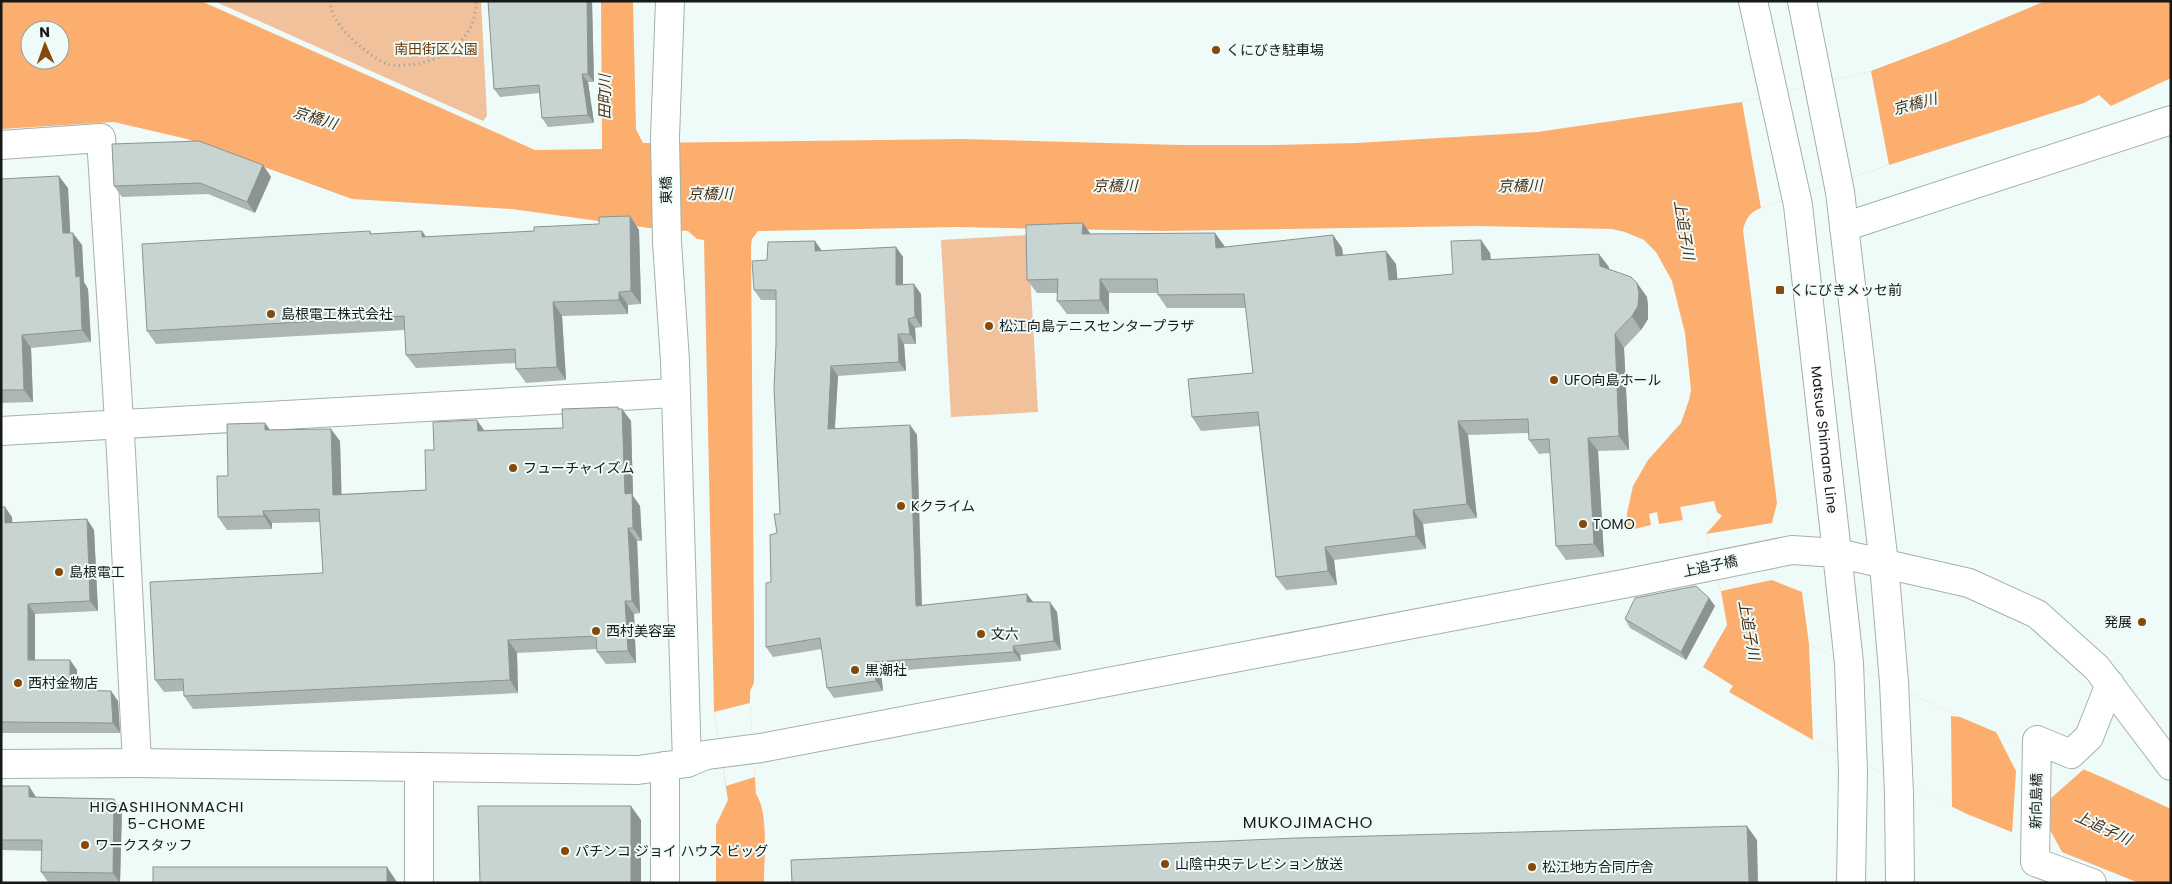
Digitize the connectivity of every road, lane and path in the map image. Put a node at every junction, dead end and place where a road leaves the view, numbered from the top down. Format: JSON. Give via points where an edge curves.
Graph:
{"nodes":[{"id":1,"x":330,"y":1,"type":"edge"},
{"id":2,"x":476,"y":1,"type":"edge"},
{"id":3,"x":670,"y":1,"type":"edge"},
{"id":4,"x":1753,"y":1,"type":"edge"},
{"id":5,"x":1802,"y":1,"type":"edge"},
{"id":6,"x":2171,"y":120,"type":"edge"},
{"id":7,"x":1,"y":145,"type":"edge"},
{"id":8,"x":1844,"y":227,"type":"junction"},
{"id":9,"x":674,"y":393,"type":"junction"},
{"id":10,"x":119,"y":425,"type":"junction"},
{"id":11,"x":1,"y":431,"type":"edge"},
{"id":12,"x":1837,"y":553,"type":"junction"},
{"id":13,"x":1884,"y":564,"type":"junction"},
{"id":14,"x":2110,"y":684,"type":"junction"},
{"id":15,"x":686,"y":761,"type":"junction"},
{"id":16,"x":137,"y":763,"type":"junction"},
{"id":17,"x":1,"y":764,"type":"edge"},
{"id":18,"x":419,"y":766,"type":"junction"},
{"id":19,"x":2171,"y":766,"type":"edge"},
{"id":20,"x":419,"y":883,"type":"edge"},
{"id":21,"x":665,"y":883,"type":"edge"},
{"id":22,"x":1851,"y":883,"type":"edge"},
{"id":23,"x":1900,"y":883,"type":"edge"},
{"id":24,"x":2092,"y":883,"type":"edge"}],
"edges":[{"from":1,"to":2,"type":"path","via":[[336,20],[351,37],[388,64],[399,65],[417,64],[447,54],[456,47],[473,20]]},
{"from":3,"to":9,"type":"street","name":"東橋","via":[[665,137]]},
{"from":4,"to":12,"type":"street","name":"Matsue Shimane Line","via":[[1798,205]]},
{"from":5,"to":8,"type":"street"},
{"from":6,"to":8,"type":"street"},
{"from":7,"to":10,"type":"street","via":[[100,138]]},
{"from":8,"to":13,"type":"street"},
{"from":9,"to":10,"type":"street"},
{"from":9,"to":15,"type":"street","name":"東橋"},
{"from":10,"to":11,"type":"street"},
{"from":10,"to":16,"type":"street"},
{"from":12,"to":13,"type":"street","name":"上追子橋"},
{"from":12,"to":15,"type":"street","name":"上追子橋","via":[[1792,550]]},
{"from":12,"to":22,"type":"street","name":"Matsue Shimane Line","via":[[1849,663],[1853,772]]},
{"from":13,"to":14,"type":"street","name":"上追子橋","via":[[1969,583],[2037,614],[2097,668]]},
{"from":13,"to":23,"type":"street","via":[[1894,682]]},
{"from":14,"to":19,"type":"street","name":"上追子橋"},
{"from":14,"to":24,"type":"street","name":"新向島橋","via":[[2089,737],[2071,754],[2037,740],[2035,862]]},
{"from":15,"to":18,"type":"street","name":"上追子橋","via":[[638,770]]},
{"from":15,"to":21,"type":"street","name":"東橋"},
{"from":16,"to":17,"type":"street","name":"上追子橋"},
{"from":16,"to":18,"type":"street","name":"上追子橋"},
{"from":18,"to":20,"type":"street"}]}
